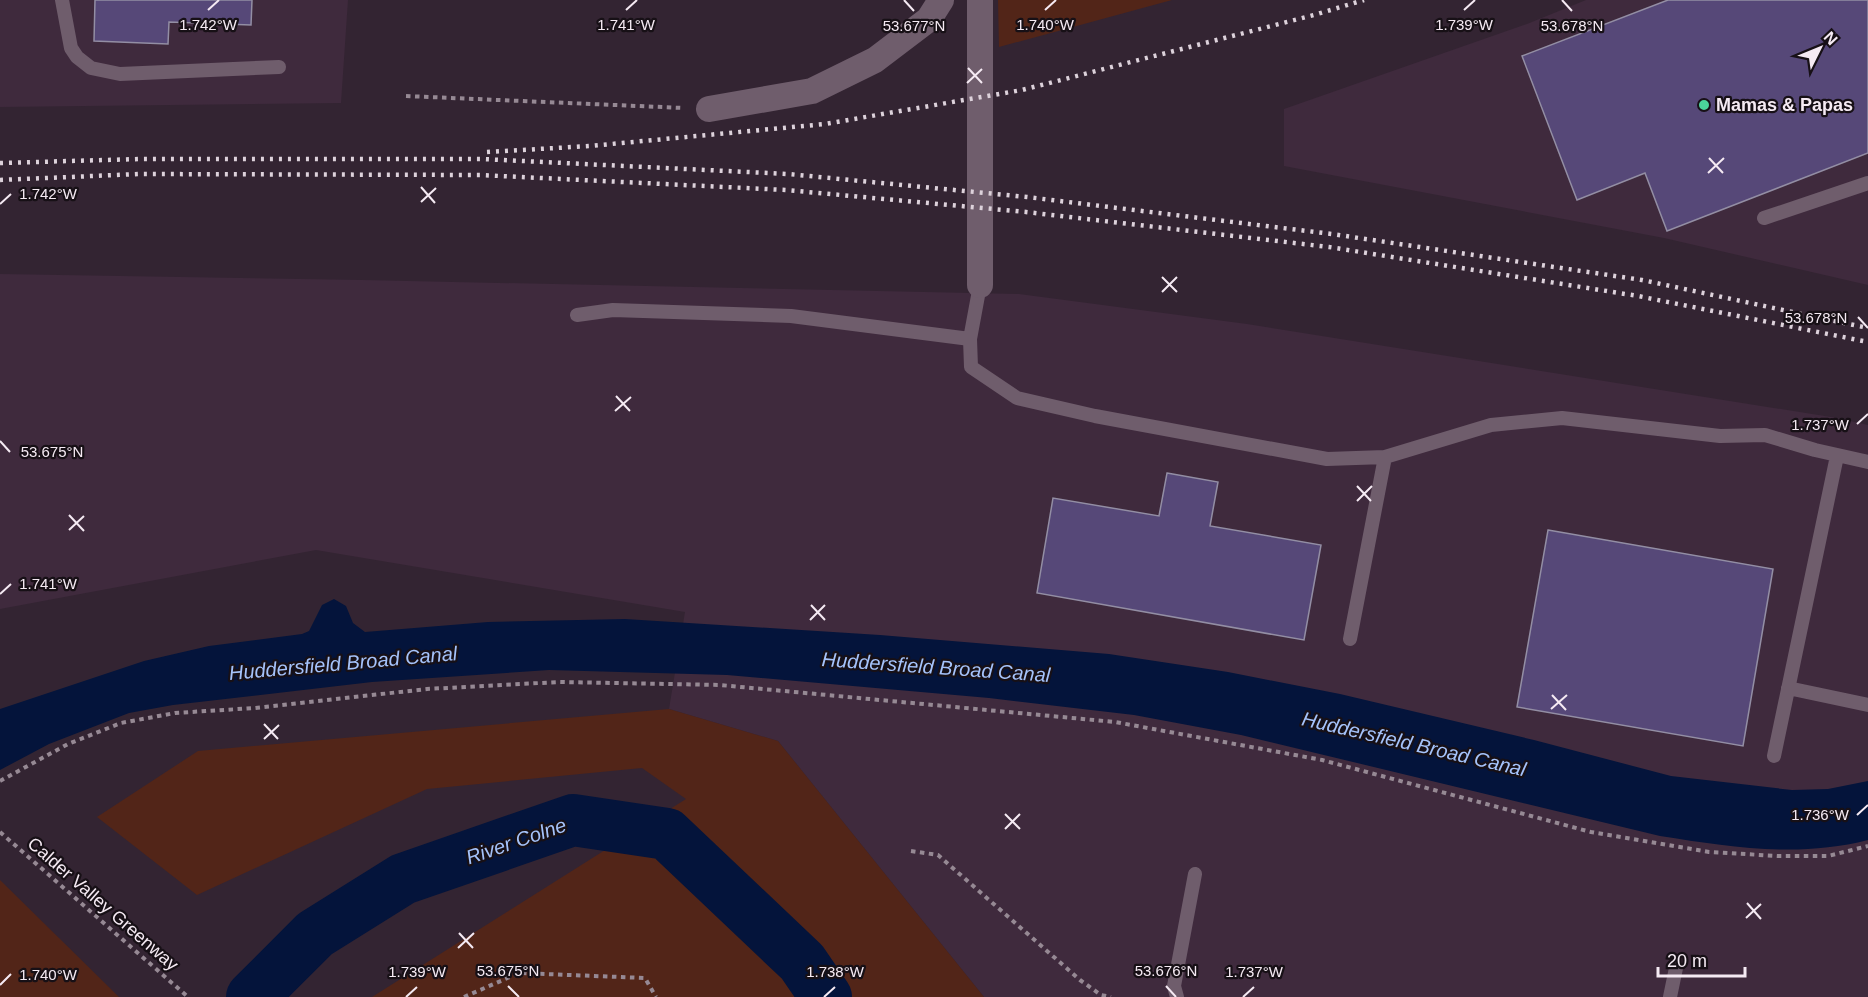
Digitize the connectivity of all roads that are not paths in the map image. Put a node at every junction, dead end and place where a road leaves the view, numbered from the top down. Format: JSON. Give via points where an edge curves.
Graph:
{"nodes":[{"id":1,"x":62,"y":0,"type":"edge"},
{"id":2,"x":941,"y":0,"type":"edge"},
{"id":3,"x":980,"y":0,"type":"edge"},
{"id":4,"x":279,"y":67,"type":"dead end"},
{"id":5,"x":709,"y":109,"type":"road end"},
{"id":6,"x":1868,"y":183,"type":"edge"},
{"id":7,"x":1764,"y":218,"type":"dead end"},
{"id":8,"x":980,"y":285,"type":"joint"},
{"id":9,"x":577,"y":315,"type":"dead end"},
{"id":10,"x":970,"y":339,"type":"junction"},
{"id":11,"x":1837,"y":456,"type":"junction"},
{"id":12,"x":1385,"y":457,"type":"junction"},
{"id":13,"x":1868,"y":462,"type":"edge"},
{"id":14,"x":1350,"y":639,"type":"dead end"},
{"id":15,"x":1788,"y":688,"type":"junction"},
{"id":16,"x":1868,"y":705,"type":"edge"},
{"id":17,"x":1774,"y":756,"type":"dead end"},
{"id":18,"x":1195,"y":874,"type":"dead end"},
{"id":19,"x":1676,"y":968,"type":"dead end"},
{"id":20,"x":1177,"y":997,"type":"edge"},
{"id":21,"x":1670,"y":997,"type":"edge"}],
"edges":[{"from":1,"to":4,"type":"lane","via":[[71,48],[91,68],[120,74]]},
{"from":2,"to":5,"type":"street","via":[[929,19],[875,60],[812,91]]},
{"from":3,"to":8,"type":"street"},
{"from":6,"to":7,"type":"lane"},
{"from":8,"to":10,"type":"lane"},
{"from":9,"to":10,"type":"lane","via":[[613,310],[791,316]]},
{"from":10,"to":12,"type":"lane","via":[[971,367],[1017,398],[1327,459]]},
{"from":11,"to":12,"type":"lane","via":[[1765,435],[1720,436],[1562,418],[1491,425]]},
{"from":11,"to":13,"type":"lane"},
{"from":11,"to":15,"type":"lane"},
{"from":12,"to":14,"type":"lane"},
{"from":15,"to":16,"type":"lane"},
{"from":15,"to":17,"type":"lane"},
{"from":18,"to":20,"type":"lane","via":[[1174,986]]},
{"from":19,"to":21,"type":"lane"}]}
